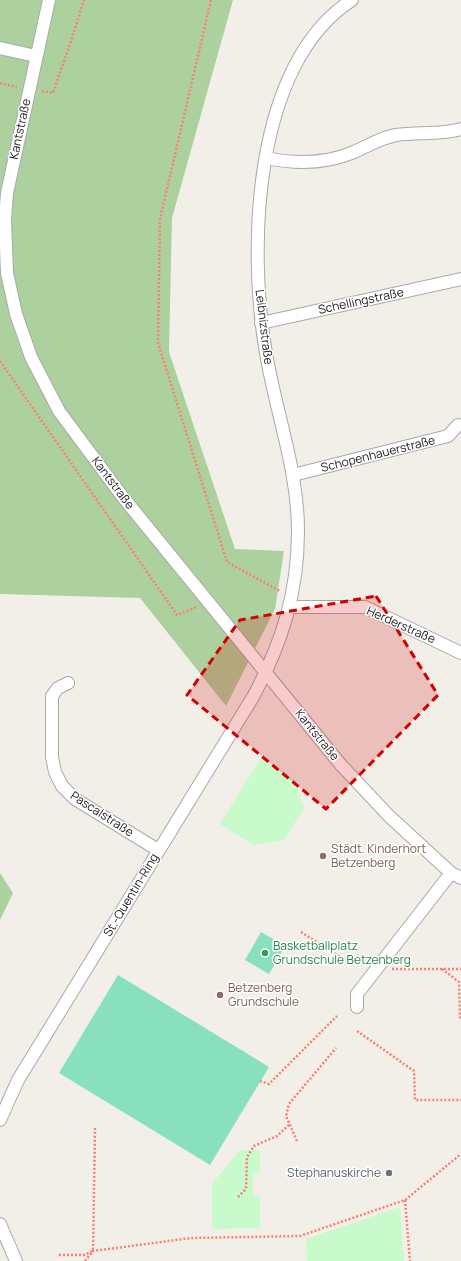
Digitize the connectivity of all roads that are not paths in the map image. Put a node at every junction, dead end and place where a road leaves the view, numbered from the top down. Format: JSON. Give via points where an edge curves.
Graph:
{"nodes":[{"id":1,"x":50,"y":0,"type":"edge"},
{"id":2,"x":352,"y":0,"type":"edge"},
{"id":3,"x":0,"y":48,"type":"edge"},
{"id":4,"x":36,"y":56,"type":"junction"},
{"id":5,"x":461,"y":129,"type":"edge"},
{"id":6,"x":266,"y":158,"type":"junction"},
{"id":7,"x":461,"y":279,"type":"edge"},
{"id":8,"x":262,"y":323,"type":"junction"},
{"id":9,"x":458,"y":425,"type":"dead end"},
{"id":10,"x":293,"y":475,"type":"junction"},
{"id":11,"x":290,"y":607,"type":"junction"},
{"id":12,"x":461,"y":653,"type":"edge"},
{"id":13,"x":266,"y":673,"type":"junction"},
{"id":14,"x":68,"y":683,"type":"dead end"},
{"id":15,"x":158,"y":850,"type":"junction"},
{"id":16,"x":456,"y":875,"type":"edge"},
{"id":17,"x":357,"y":1007,"type":"dead end"},
{"id":18,"x":0,"y":1120,"type":"edge"},
{"id":19,"x":0,"y":1224,"type":"edge"},
{"id":20,"x":16,"y":1261,"type":"edge"}],
"edges":[{"from":1,"to":4,"type":"street","name":"Kantstraße"},
{"from":2,"to":6,"type":"street","name":"Leibnizstraße","via":[[341,7],[324,25],[306,46],[294,67],[276,114]]},
{"from":3,"to":4,"type":"street"},
{"from":4,"to":13,"type":"street","name":"Kantstraße","via":[[7,193],[5,220],[7,273],[16,314],[30,357],[59,411],[122,496]]},
{"from":5,"to":6,"type":"street","via":[[379,139],[341,157],[321,161],[300,163]]},
{"from":6,"to":8,"type":"street","name":"Leibnizstraße","via":[[258,247]]},
{"from":7,"to":8,"type":"street","name":"Schellingstraße"},
{"from":8,"to":10,"type":"street","name":"Leibnizstraße","via":[[266,354]]},
{"from":9,"to":10,"type":"street","name":"Schopenhauerstraße","via":[[448,436]]},
{"from":10,"to":11,"type":"street","name":"Leibnizstraße","via":[[298,544]]},
{"from":11,"to":12,"type":"street","name":"Herderstraße","via":[[366,607]]},
{"from":11,"to":13,"type":"street","name":"Leibnizstraße","via":[[281,638]]},
{"from":13,"to":15,"type":"street","name":"St.-Quentin-Ring"},
{"from":13,"to":16,"type":"street","name":"Kantstraße","via":[[341,765],[389,816]]},
{"from":14,"to":15,"type":"street","name":"Pascalstraße","via":[[58,688],[52,696],[52,757],[55,772],[62,786],[75,799]]},
{"from":15,"to":18,"type":"street","name":"St.-Quentin-Ring","via":[[18,1080]]},
{"from":16,"to":17,"type":"street","name":"Kantstraße","via":[[357,994]]},
{"from":19,"to":20,"type":"street"}]}
